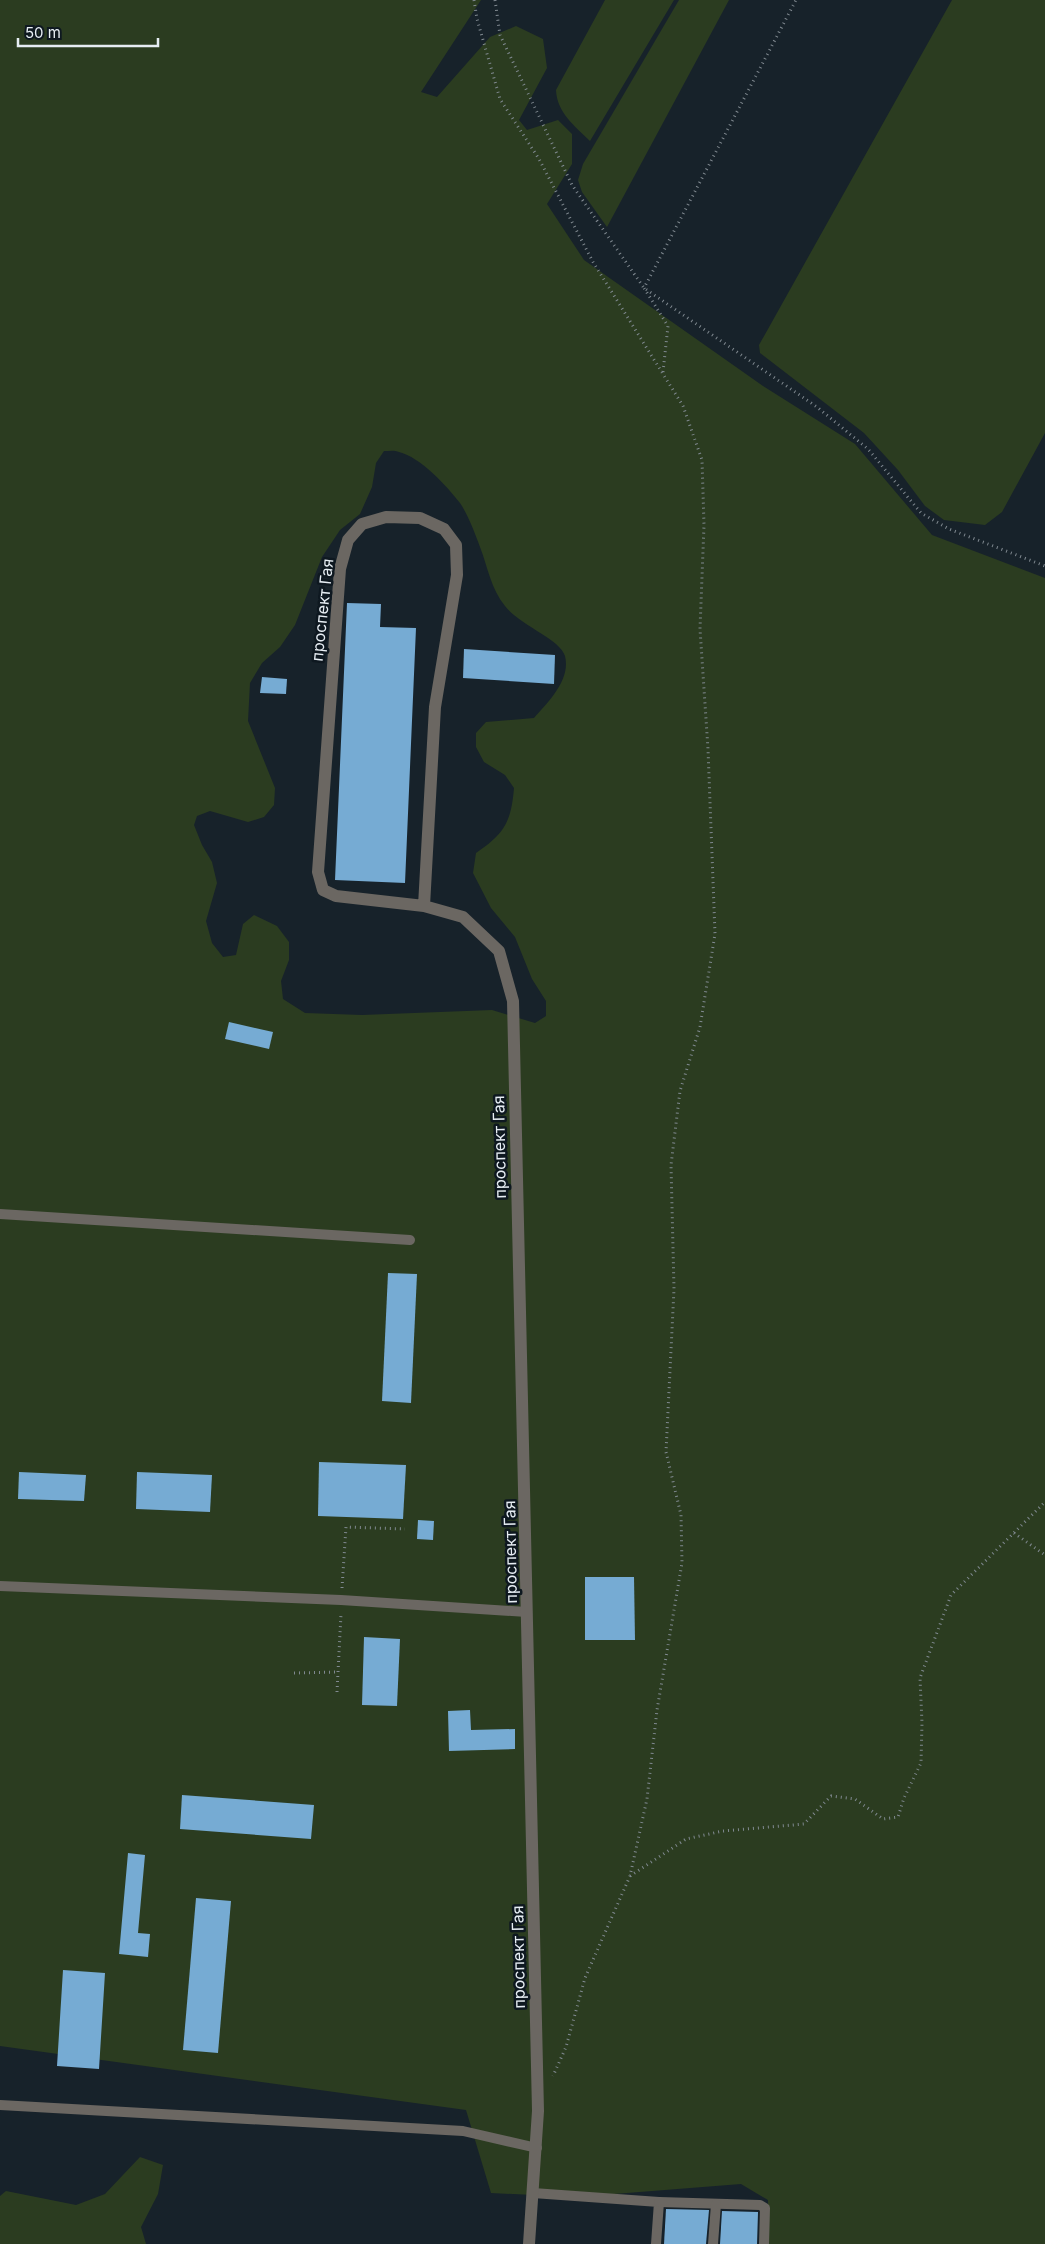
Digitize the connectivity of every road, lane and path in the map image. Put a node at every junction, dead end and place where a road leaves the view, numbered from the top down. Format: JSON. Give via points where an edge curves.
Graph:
{"nodes":[{"id":1,"x":474,"y":0,"type":"edge"},
{"id":2,"x":494,"y":0,"type":"edge"},
{"id":3,"x":796,"y":0,"type":"edge"},
{"id":4,"x":644,"y":288,"type":"junction"},
{"id":5,"x":662,"y":372,"type":"junction"},
{"id":6,"x":1045,"y":566,"type":"edge"},
{"id":7,"x":424,"y":906,"type":"junction"},
{"id":8,"x":0,"y":1214,"type":"edge"},
{"id":9,"x":410,"y":1240,"type":"dead end"},
{"id":10,"x":1045,"y":1502,"type":"edge"},
{"id":11,"x":1014,"y":1533,"type":"junction"},
{"id":12,"x":1045,"y":1555,"type":"edge"},
{"id":13,"x":0,"y":1586,"type":"edge"},
{"id":14,"x":527,"y":1612,"type":"junction"},
{"id":15,"x":338,"y":1672,"type":"dead end"},
{"id":16,"x":294,"y":1673,"type":"dead end"},
{"id":17,"x":630,"y":1876,"type":"junction"},
{"id":18,"x":552,"y":2079,"type":"dead end"},
{"id":19,"x":0,"y":2105,"type":"edge"},
{"id":20,"x":537,"y":2148,"type":"junction"},
{"id":21,"x":533,"y":2193,"type":"junction"},
{"id":22,"x":659,"y":2202,"type":"junction"},
{"id":23,"x":716,"y":2204,"type":"junction"},
{"id":24,"x":529,"y":2244,"type":"edge"},
{"id":25,"x":656,"y":2244,"type":"edge"},
{"id":26,"x":713,"y":2244,"type":"edge"},
{"id":27,"x":764,"y":2244,"type":"edge"}],
"edges":[{"from":1,"to":5,"type":"path","via":[[500,99]]},
{"from":2,"to":4,"type":"path","via":[[500,35],[572,185]]},
{"from":3,"to":4,"type":"path"},
{"from":4,"to":5,"type":"path","via":[[668,326]]},
{"from":4,"to":6,"type":"path","via":[[817,407],[868,449],[922,513],[949,529]]},
{"from":5,"to":17,"type":"path","via":[[683,406],[702,460],[704,525],[700,629],[715,934],[700,1027],[680,1091],[671,1166],[674,1289],[666,1452],[681,1515],[682,1563],[657,1710],[647,1799]]},
{"from":7,"to":7,"type":"street","name":"проспект Гая","via":[[336,896],[323,890],[318,872],[340,569],[348,540],[362,524],[386,518],[420,518],[444,529],[456,545],[457,575],[435,707]]},
{"from":7,"to":14,"type":"street","name":"проспект Гая","via":[[463,917],[499,951],[513,1001]]},
{"from":8,"to":9,"type":"lane"},
{"from":10,"to":11,"type":"path"},
{"from":11,"to":12,"type":"path"},
{"from":11,"to":17,"type":"path","via":[[951,1595],[920,1678],[921,1764],[898,1817],[883,1819],[855,1799],[830,1796],[804,1824],[723,1831],[686,1840]]},
{"from":13,"to":14,"type":"lane","via":[[341,1600]]},
{"from":14,"to":20,"type":"street","name":"проспект Гая"},
{"from":15,"to":16,"type":"path"},
{"from":17,"to":18,"type":"path","via":[[585,1978],[566,2047]]},
{"from":19,"to":20,"type":"lane","via":[[462,2131]]},
{"from":20,"to":21,"type":"street","name":"проспект Гая"},
{"from":21,"to":22,"type":"lane"},
{"from":21,"to":24,"type":"street","name":"проспект Гая"},
{"from":22,"to":23,"type":"lane"},
{"from":22,"to":25,"type":"lane"},
{"from":23,"to":26,"type":"lane"},
{"from":23,"to":27,"type":"lane","via":[[760,2205],[765,2208]]}]}
